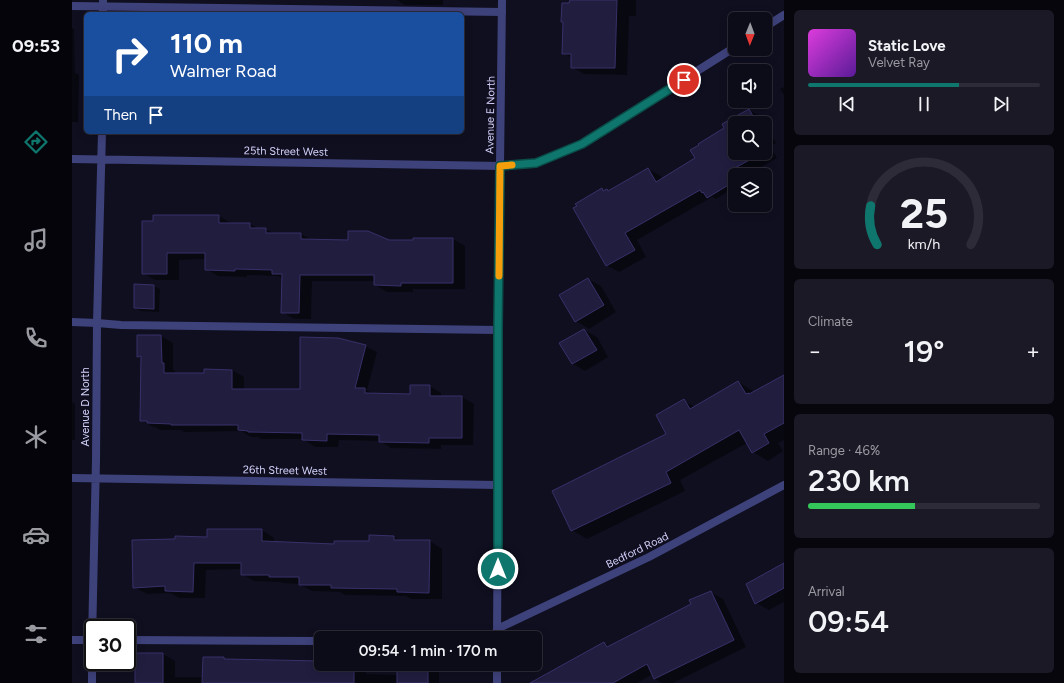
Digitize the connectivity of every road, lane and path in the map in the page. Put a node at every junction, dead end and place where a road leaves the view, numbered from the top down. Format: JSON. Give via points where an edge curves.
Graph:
{"nodes":[{"id":1,"x":502,"y":0,"type":"edge"},
{"id":2,"x":300,"y":4,"type":"edge"},
{"id":3,"x":72,"y":6,"type":"edge"},
{"id":4,"x":103,"y":7,"type":"edge"},
{"id":5,"x":502,"y":12,"type":"junction"},
{"id":6,"x":784,"y":15,"type":"edge"},
{"id":7,"x":772,"y":23,"type":"edge"},
{"id":8,"x":728,"y":51,"type":"edge"},
{"id":9,"x":102,"y":134,"type":"edge"},
{"id":10,"x":72,"y":159,"type":"edge"},
{"id":11,"x":102,"y":160,"type":"junction"},
{"id":12,"x":500,"y":166,"type":"junction"},
{"id":13,"x":72,"y":322,"type":"edge"},
{"id":14,"x":97,"y":323,"type":"junction"},
{"id":15,"x":498,"y":330,"type":"junction"},
{"id":16,"x":72,"y":478,"type":"edge"},
{"id":17,"x":95,"y":478,"type":"junction"},
{"id":18,"x":498,"y":485,"type":"junction"},
{"id":19,"x":784,"y":485,"type":"edge"},
{"id":20,"x":92,"y":619,"type":"edge"},
{"id":21,"x":497,"y":629,"type":"joint"},
{"id":22,"x":72,"y":640,"type":"edge"},
{"id":23,"x":84,"y":640,"type":"edge"},
{"id":24,"x":136,"y":640,"type":"edge"},
{"id":25,"x":314,"y":642,"type":"edge"},
{"id":26,"x":92,"y":671,"type":"edge"},
{"id":27,"x":497,"y":671,"type":"edge"},
{"id":28,"x":92,"y":683,"type":"edge"},
{"id":29,"x":497,"y":683,"type":"edge"}],
"edges":[{"from":1,"to":5,"type":"street","name":"Avenue E North"},
{"from":2,"to":4,"type":"street"},
{"from":2,"to":5,"type":"street"},
{"from":3,"to":4,"type":"street"},
{"from":5,"to":12,"type":"street","name":"Avenue E North"},
{"from":6,"to":7,"type":"street"},
{"from":8,"to":12,"type":"street","name":"25th Street West","via":[[582,144],[536,163]]},
{"from":9,"to":11,"type":"street","name":"Avenue D North"},
{"from":10,"to":11,"type":"street","name":"25th Street West"},
{"from":11,"to":12,"type":"street","name":"25th Street West"},
{"from":11,"to":14,"type":"street","name":"Avenue D North"},
{"from":12,"to":15,"type":"street","name":"Avenue E North"},
{"from":13,"to":14,"type":"street"},
{"from":14,"to":15,"type":"street","via":[[121,326]]},
{"from":14,"to":17,"type":"street","name":"Avenue D North"},
{"from":15,"to":18,"type":"street","name":"Avenue E North"},
{"from":16,"to":17,"type":"street","name":"26th Street West"},
{"from":17,"to":18,"type":"street","name":"26th Street West"},
{"from":17,"to":20,"type":"street","name":"Avenue D North"},
{"from":18,"to":21,"type":"street","name":"Avenue E North"},
{"from":19,"to":21,"type":"street","name":"Bedford Road","via":[[649,557]]},
{"from":22,"to":23,"type":"street"},
{"from":24,"to":25,"type":"street"},
{"from":26,"to":28,"type":"street","name":"Avenue D North"},
{"from":27,"to":29,"type":"street"}]}
